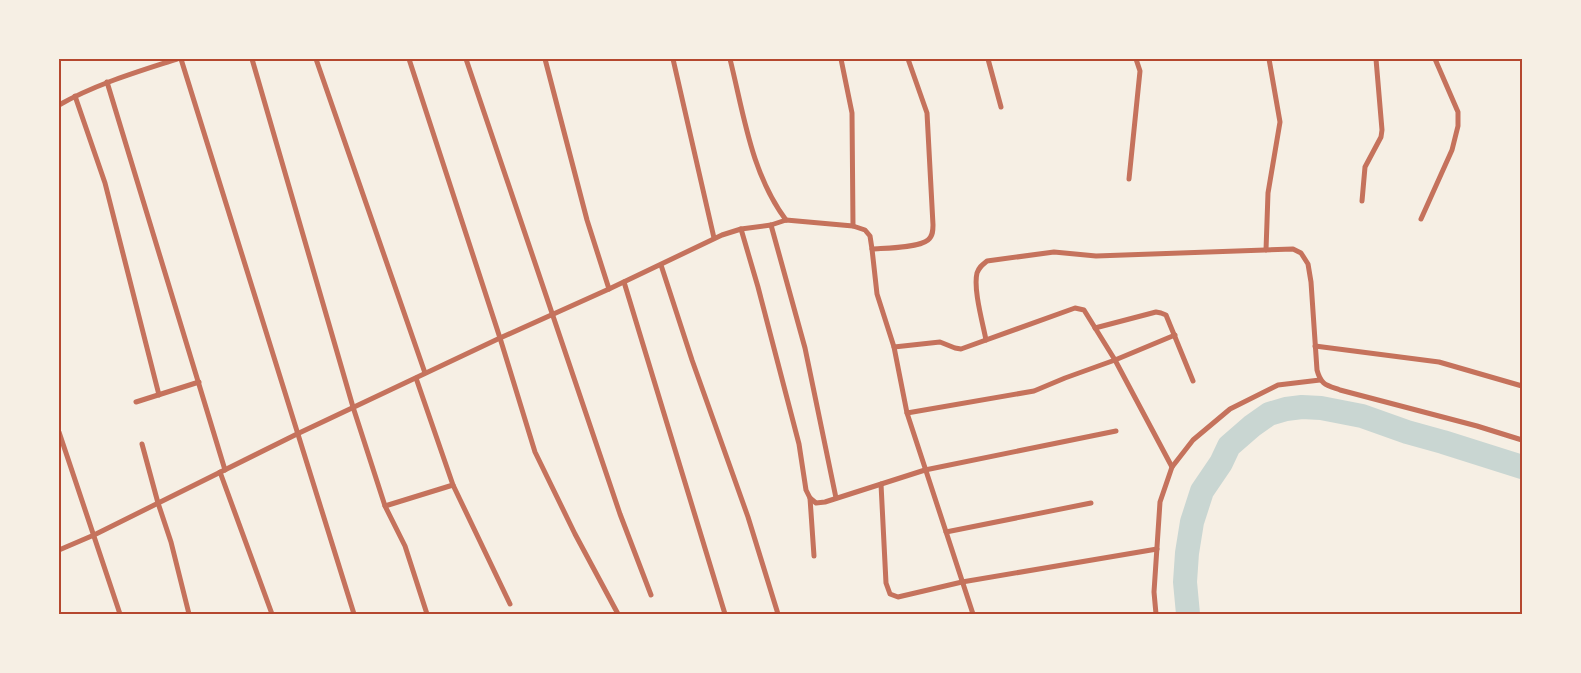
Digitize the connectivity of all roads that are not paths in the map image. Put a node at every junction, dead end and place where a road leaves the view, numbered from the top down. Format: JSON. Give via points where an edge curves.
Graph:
{"nodes":[{"id":1,"x":179,"y":59,"type":"edge"},
{"id":2,"x":252,"y":59,"type":"edge"},
{"id":3,"x":316,"y":59,"type":"edge"},
{"id":4,"x":409,"y":59,"type":"edge"},
{"id":5,"x":466,"y":59,"type":"edge"},
{"id":6,"x":544,"y":59,"type":"edge"},
{"id":7,"x":673,"y":59,"type":"edge"},
{"id":8,"x":730,"y":59,"type":"edge"},
{"id":9,"x":841,"y":59,"type":"edge"},
{"id":10,"x":908,"y":59,"type":"edge"},
{"id":11,"x":988,"y":59,"type":"edge"},
{"id":12,"x":1136,"y":59,"type":"edge"},
{"id":13,"x":1269,"y":59,"type":"edge"},
{"id":14,"x":1376,"y":59,"type":"edge"},
{"id":15,"x":1435,"y":59,"type":"edge"},
{"id":16,"x":108,"y":82,"type":"junction"},
{"id":17,"x":75,"y":96,"type":"junction"},
{"id":18,"x":59,"y":105,"type":"edge"},
{"id":19,"x":1001,"y":107,"type":"dead end"},
{"id":20,"x":1130,"y":179,"type":"dead end"},
{"id":21,"x":1362,"y":201,"type":"dead end"},
{"id":22,"x":1421,"y":219,"type":"dead end"},
{"id":23,"x":786,"y":220,"type":"junction"},
{"id":24,"x":770,"y":225,"type":"junction"},
{"id":25,"x":853,"y":226,"type":"junction"},
{"id":26,"x":741,"y":229,"type":"junction"},
{"id":27,"x":714,"y":238,"type":"junction"},
{"id":28,"x":872,"y":249,"type":"junction"},
{"id":29,"x":1266,"y":250,"type":"junction"},
{"id":30,"x":661,"y":265,"type":"junction"},
{"id":31,"x":624,"y":282,"type":"junction"},
{"id":32,"x":609,"y":289,"type":"junction"},
{"id":33,"x":552,"y":314,"type":"junction"},
{"id":34,"x":1095,"y":328,"type":"junction"},
{"id":35,"x":1175,"y":335,"type":"junction"},
{"id":36,"x":500,"y":338,"type":"junction"},
{"id":37,"x":986,"y":340,"type":"junction"},
{"id":38,"x":1315,"y":346,"type":"junction"},
{"id":39,"x":894,"y":347,"type":"junction"},
{"id":40,"x":1115,"y":360,"type":"junction"},
{"id":41,"x":425,"y":374,"type":"junction"},
{"id":42,"x":416,"y":378,"type":"junction"},
{"id":43,"x":1320,"y":380,"type":"junction"},
{"id":44,"x":199,"y":382,"type":"junction"},
{"id":45,"x":1193,"y":382,"type":"dead end"},
{"id":46,"x":1522,"y":386,"type":"edge"},
{"id":47,"x":159,"y":394,"type":"junction"},
{"id":48,"x":136,"y":402,"type":"dead end"},
{"id":49,"x":353,"y":408,"type":"junction"},
{"id":50,"x":907,"y":413,"type":"junction"},
{"id":51,"x":1116,"y":431,"type":"dead end"},
{"id":52,"x":59,"y":432,"type":"edge"},
{"id":53,"x":297,"y":434,"type":"junction"},
{"id":54,"x":1522,"y":440,"type":"edge"},
{"id":55,"x":61,"y":444,"type":"edge"},
{"id":56,"x":142,"y":444,"type":"dead end"},
{"id":57,"x":1172,"y":467,"type":"junction"},
{"id":58,"x":925,"y":470,"type":"junction"},
{"id":59,"x":222,"y":471,"type":"junction"},
{"id":60,"x":881,"y":484,"type":"junction"},
{"id":61,"x":453,"y":485,"type":"junction"},
{"id":62,"x":810,"y":498,"type":"junction"},
{"id":63,"x":836,"y":498,"type":"junction"},
{"id":64,"x":158,"y":503,"type":"junction"},
{"id":65,"x":1091,"y":503,"type":"dead end"},
{"id":66,"x":385,"y":506,"type":"junction"},
{"id":67,"x":946,"y":532,"type":"junction"},
{"id":68,"x":94,"y":535,"type":"junction"},
{"id":69,"x":1157,"y":549,"type":"junction"},
{"id":70,"x":59,"y":550,"type":"edge"},
{"id":71,"x":814,"y":556,"type":"dead end"},
{"id":72,"x":962,"y":582,"type":"junction"},
{"id":73,"x":651,"y":595,"type":"dead end"},
{"id":74,"x":510,"y":604,"type":"dead end"},
{"id":75,"x":120,"y":614,"type":"edge"},
{"id":76,"x":188,"y":614,"type":"edge"},
{"id":77,"x":272,"y":614,"type":"edge"},
{"id":78,"x":354,"y":614,"type":"edge"},
{"id":79,"x":427,"y":614,"type":"edge"},
{"id":80,"x":618,"y":614,"type":"edge"},
{"id":81,"x":725,"y":614,"type":"edge"},
{"id":82,"x":778,"y":614,"type":"edge"},
{"id":83,"x":973,"y":614,"type":"edge"},
{"id":84,"x":1156,"y":614,"type":"edge"}],
"edges":[{"from":1,"to":16,"type":"street"},
{"from":1,"to":53,"type":"street"},
{"from":2,"to":49,"type":"street"},
{"from":3,"to":41,"type":"street"},
{"from":4,"to":36,"type":"street"},
{"from":5,"to":33,"type":"street"},
{"from":6,"to":32,"type":"street"},
{"from":7,"to":27,"type":"street"},
{"from":8,"to":23,"type":"street","via":[[755,161],[773,203]]},
{"from":9,"to":25,"type":"street","via":[[852,113]]},
{"from":10,"to":28,"type":"street","via":[[926,113],[932,234],[917,245]]},
{"from":11,"to":19,"type":"street"},
{"from":12,"to":20,"type":"street","via":[[1140,71]]},
{"from":13,"to":29,"type":"street","via":[[1280,122],[1268,193]]},
{"from":14,"to":21,"type":"street","via":[[1382,130],[1366,168]]},
{"from":15,"to":22,"type":"street","via":[[1458,112],[1458,126],[1452,150]]},
{"from":16,"to":17,"type":"street"},
{"from":16,"to":44,"type":"street"},
{"from":17,"to":18,"type":"street"},
{"from":17,"to":47,"type":"street","via":[[105,183]]},
{"from":23,"to":24,"type":"street"},
{"from":23,"to":25,"type":"street"},
{"from":24,"to":26,"type":"street"},
{"from":24,"to":63,"type":"street","via":[[805,348]]},
{"from":25,"to":28,"type":"street","via":[[865,230],[870,236]]},
{"from":26,"to":27,"type":"street"},
{"from":26,"to":62,"type":"street","via":[[794,425]]},
{"from":27,"to":30,"type":"street"},
{"from":28,"to":39,"type":"street","via":[[877,294]]},
{"from":29,"to":37,"type":"street","via":[[1096,256],[1054,252],[987,261],[980,266],[976,288]]},
{"from":29,"to":38,"type":"street","via":[[1293,249],[1301,253],[1308,264]]},
{"from":30,"to":31,"type":"street"},
{"from":30,"to":82,"type":"street"},
{"from":31,"to":32,"type":"street"},
{"from":31,"to":81,"type":"street"},
{"from":32,"to":33,"type":"street"},
{"from":33,"to":36,"type":"street"},
{"from":33,"to":73,"type":"street"},
{"from":34,"to":35,"type":"street","via":[[1161,312],[1166,315]]},
{"from":34,"to":37,"type":"street","via":[[1084,310],[1076,308]]},
{"from":34,"to":40,"type":"street"},
{"from":35,"to":40,"type":"street"},
{"from":35,"to":45,"type":"street"},
{"from":36,"to":41,"type":"street"},
{"from":36,"to":80,"type":"street","via":[[535,452]]},
{"from":37,"to":39,"type":"street","via":[[961,349],[940,342]]},
{"from":38,"to":43,"type":"street"},
{"from":38,"to":46,"type":"street","via":[[1439,362]]},
{"from":39,"to":50,"type":"street"},
{"from":40,"to":50,"type":"street","via":[[1034,390]]},
{"from":40,"to":57,"type":"street"},
{"from":41,"to":42,"type":"street"},
{"from":42,"to":49,"type":"street"},
{"from":42,"to":61,"type":"street"},
{"from":43,"to":54,"type":"street","via":[[1326,386]]},
{"from":43,"to":57,"type":"street","via":[[1278,385],[1230,409],[1193,440]]},
{"from":44,"to":47,"type":"street"},
{"from":44,"to":59,"type":"street"},
{"from":47,"to":48,"type":"street"},
{"from":49,"to":53,"type":"street"},
{"from":49,"to":66,"type":"street"},
{"from":50,"to":58,"type":"street"},
{"from":51,"to":58,"type":"street"},
{"from":52,"to":55,"type":"street"},
{"from":53,"to":59,"type":"street"},
{"from":53,"to":78,"type":"street"},
{"from":55,"to":68,"type":"street"},
{"from":56,"to":64,"type":"street"},
{"from":57,"to":69,"type":"street","via":[[1160,502]]},
{"from":58,"to":60,"type":"street"},
{"from":58,"to":67,"type":"street"},
{"from":59,"to":64,"type":"street"},
{"from":59,"to":77,"type":"street"},
{"from":60,"to":63,"type":"street"},
{"from":60,"to":72,"type":"street","via":[[886,583],[890,594],[898,597]]},
{"from":61,"to":66,"type":"street"},
{"from":61,"to":74,"type":"street"},
{"from":62,"to":63,"type":"street","via":[[816,503]]},
{"from":62,"to":71,"type":"street"},
{"from":64,"to":68,"type":"street"},
{"from":64,"to":76,"type":"street"},
{"from":65,"to":67,"type":"street"},
{"from":66,"to":79,"type":"street","via":[[405,546]]},
{"from":67,"to":72,"type":"street"},
{"from":68,"to":70,"type":"street"},
{"from":68,"to":75,"type":"street"},
{"from":69,"to":72,"type":"street"},
{"from":69,"to":84,"type":"street"},
{"from":72,"to":83,"type":"street"}]}
